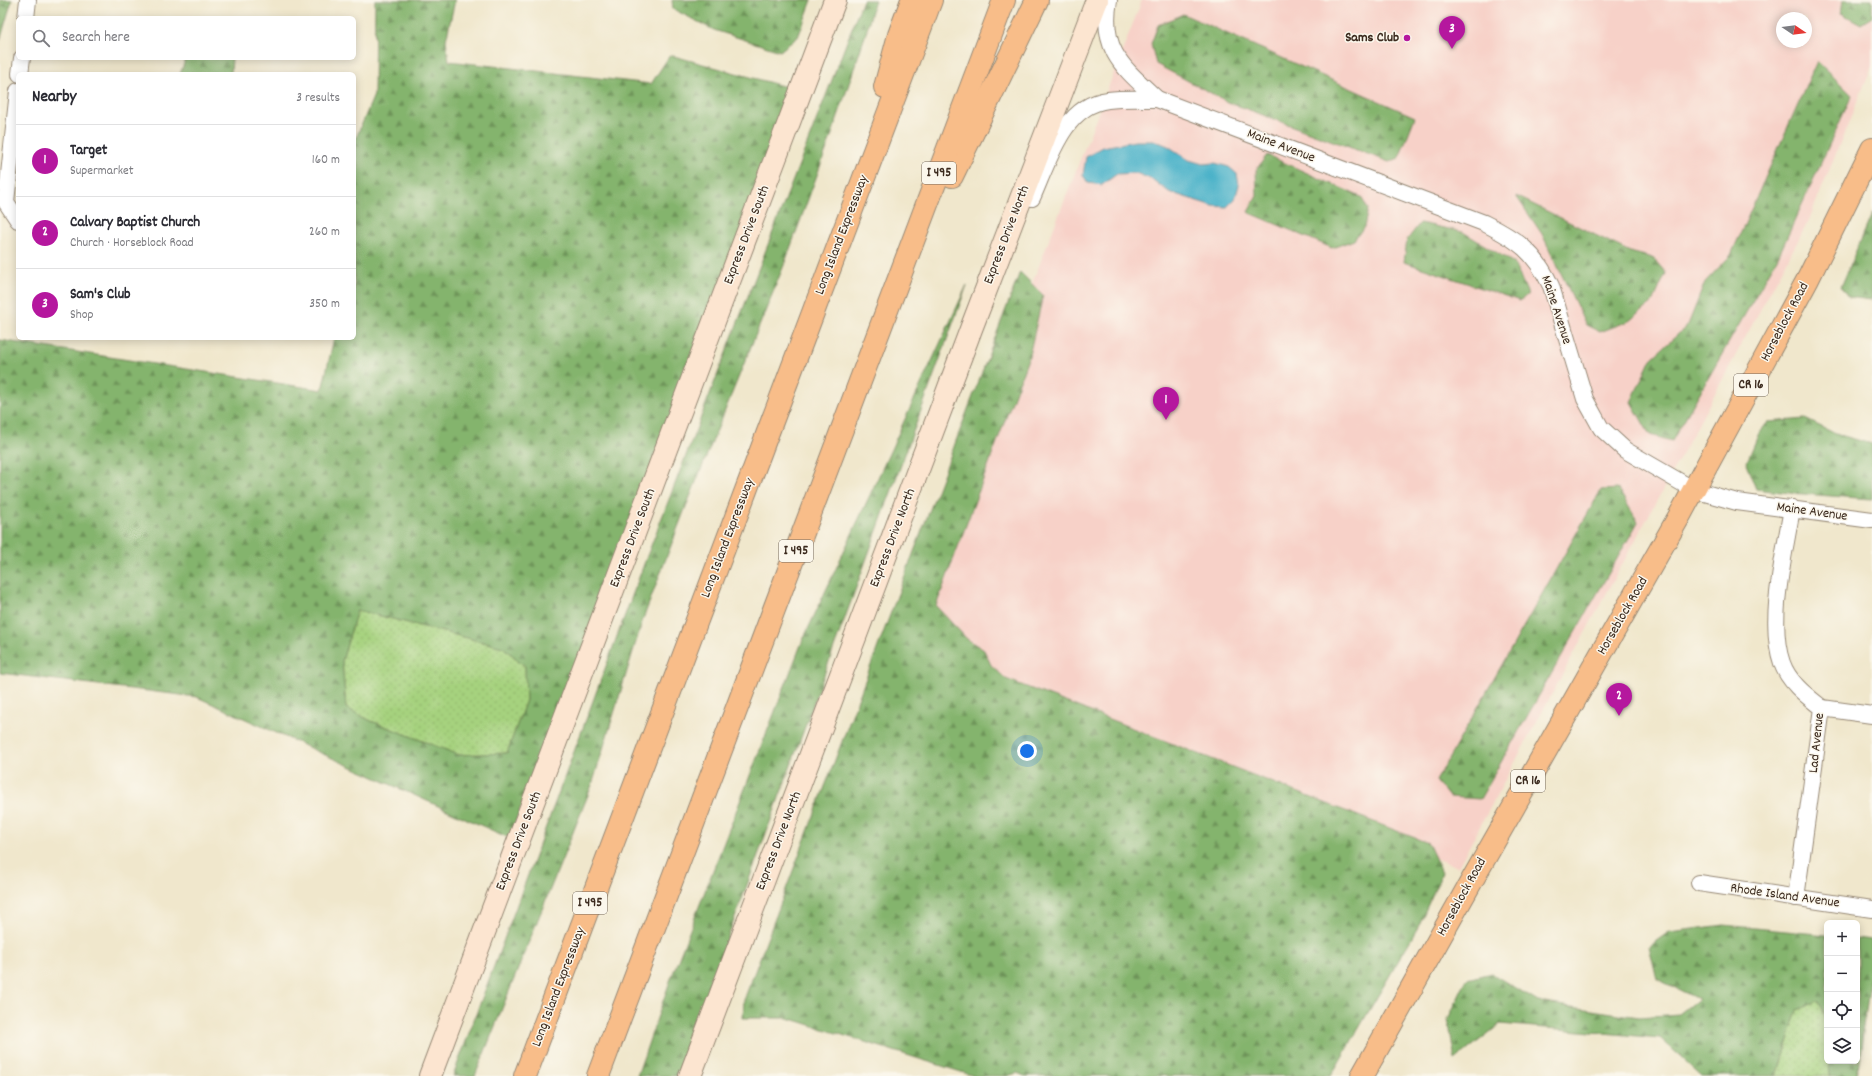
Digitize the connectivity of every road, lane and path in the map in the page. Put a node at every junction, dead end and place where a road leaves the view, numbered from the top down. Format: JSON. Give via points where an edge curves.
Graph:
{"nodes":[{"id":1,"x":28,"y":0,"type":"edge"},
{"id":2,"x":835,"y":0,"type":"edge"},
{"id":3,"x":912,"y":0,"type":"edge"},
{"id":4,"x":931,"y":0,"type":"edge"},
{"id":5,"x":1004,"y":0,"type":"edge"},
{"id":6,"x":1037,"y":0,"type":"edge"},
{"id":7,"x":1097,"y":0,"type":"edge"},
{"id":8,"x":1109,"y":0,"type":"edge"},
{"id":9,"x":26,"y":16,"type":"edge"},
{"id":10,"x":22,"y":60,"type":"edge"},
{"id":11,"x":20,"y":72,"type":"edge"},
{"id":12,"x":1157,"y":99,"type":"junction"},
{"id":13,"x":16,"y":110,"type":"edge"},
{"id":14,"x":1872,"y":149,"type":"edge"},
{"id":15,"x":16,"y":217,"type":"edge"},
{"id":16,"x":843,"y":232,"type":"junction"},
{"id":17,"x":971,"y":329,"type":"junction"},
{"id":18,"x":873,"y":346,"type":"junction"},
{"id":19,"x":1694,"y":490,"type":"junction"},
{"id":20,"x":1792,"y":508,"type":"junction"},
{"id":21,"x":1872,"y":520,"type":"edge"},
{"id":22,"x":1822,"y":708,"type":"junction"},
{"id":23,"x":1872,"y":715,"type":"edge"},
{"id":24,"x":1699,"y":883,"type":"dead end"},
{"id":25,"x":1796,"y":898,"type":"junction"},
{"id":26,"x":1872,"y":909,"type":"edge"},
{"id":27,"x":430,"y":1076,"type":"edge"},
{"id":28,"x":525,"y":1076,"type":"edge"},
{"id":29,"x":598,"y":1076,"type":"edge"},
{"id":30,"x":690,"y":1076,"type":"edge"},
{"id":31,"x":1362,"y":1076,"type":"edge"}],
"edges":[{"from":1,"to":9,"type":"street"},
{"from":2,"to":27,"type":"main road","name":"Express Drive South"},
{"from":3,"to":16,"type":"main road","via":[[899,35]]},
{"from":4,"to":16,"type":"main road","name":"Long Island Expressway","number":"I 495"},
{"from":5,"to":18,"type":"main road","number":"I 495"},
{"from":6,"to":18,"type":"main road","via":[[981,112]]},
{"from":7,"to":17,"type":"main road","name":"Express Drive North"},
{"from":8,"to":12,"type":"street","via":[[1106,29],[1113,51],[1129,72]]},
{"from":10,"to":11,"type":"street"},
{"from":12,"to":17,"type":"street","via":[[1102,101],[1086,108],[1068,123],[1061,133]]},
{"from":12,"to":19,"type":"street","name":"Maine Avenue","via":[[1484,223],[1517,241],[1532,254],[1551,286],[1585,399],[1601,428],[1625,450]]},
{"from":13,"to":15,"type":"street","via":[[6,202]]},
{"from":14,"to":19,"type":"main road","name":"Horseblock Road","number":"CR 16","via":[[1819,259]]},
{"from":16,"to":28,"type":"main road","name":"Long Island Expressway","number":"I 495"},
{"from":17,"to":30,"type":"main road","name":"Express Drive North"},
{"from":18,"to":29,"type":"main road","number":"I 495"},
{"from":19,"to":20,"type":"street","name":"Maine Avenue","via":[[1737,502]]},
{"from":19,"to":31,"type":"main road","name":"Horseblock Road","number":"CR 16"},
{"from":20,"to":21,"type":"street","name":"Maine Avenue"},
{"from":20,"to":22,"type":"street","name":"Lad Avenue","via":[[1780,578],[1775,630],[1782,664],[1798,688]]},
{"from":22,"to":23,"type":"street"},
{"from":22,"to":25,"type":"street","name":"Lad Avenue"},
{"from":24,"to":25,"type":"street","name":"Rhode Island Avenue"},
{"from":25,"to":26,"type":"street","name":"Rhode Island Avenue"}]}
